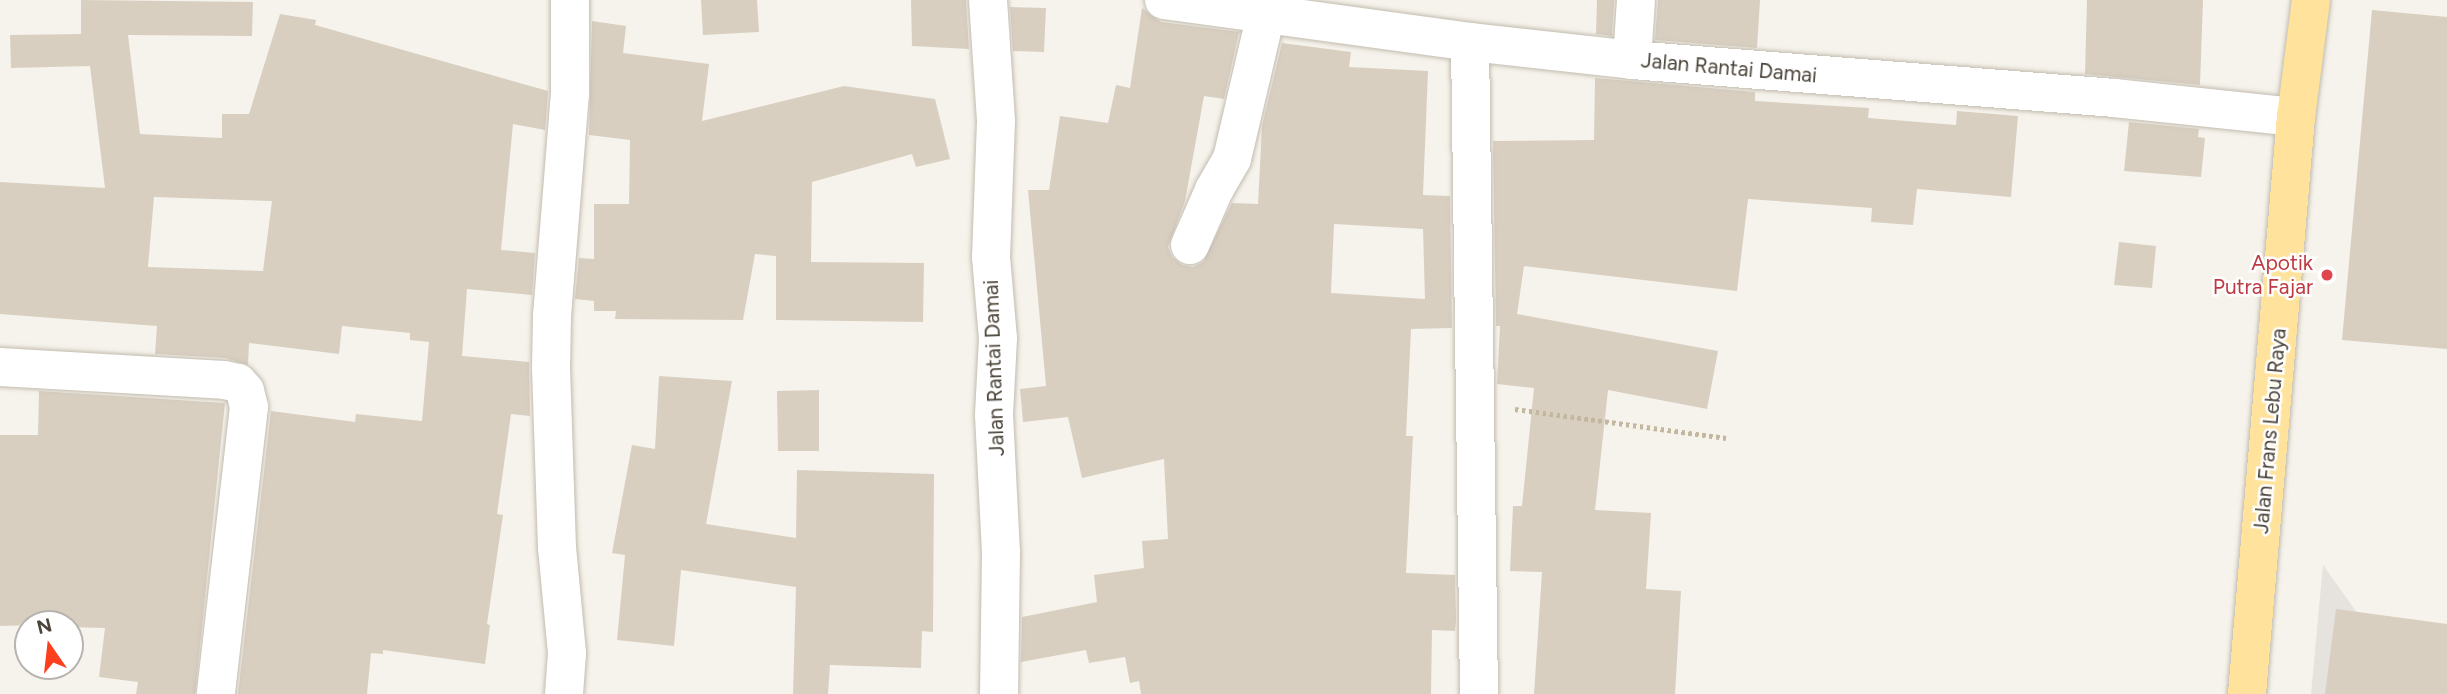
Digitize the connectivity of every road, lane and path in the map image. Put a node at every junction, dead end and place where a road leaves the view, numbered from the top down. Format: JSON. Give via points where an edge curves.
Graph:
{"nodes":[{"id":1,"x":570,"y":0,"type":"edge"},
{"id":2,"x":988,"y":0,"type":"edge"},
{"id":3,"x":1164,"y":0,"type":"edge"},
{"id":4,"x":1636,"y":0,"type":"edge"},
{"id":5,"x":2311,"y":0,"type":"edge"},
{"id":6,"x":1266,"y":14,"type":"junction"},
{"id":7,"x":1470,"y":42,"type":"junction"},
{"id":8,"x":1632,"y":60,"type":"junction"},
{"id":9,"x":2296,"y":117,"type":"junction"},
{"id":10,"x":1189,"y":245,"type":"dead end"},
{"id":11,"x":0,"y":367,"type":"edge"},
{"id":12,"x":1476,"y":405,"type":"junction"},
{"id":13,"x":1726,"y":438,"type":"dead end"},
{"id":14,"x":216,"y":694,"type":"edge"},
{"id":15,"x":564,"y":694,"type":"edge"},
{"id":16,"x":999,"y":694,"type":"edge"},
{"id":17,"x":1479,"y":694,"type":"edge"},
{"id":18,"x":2246,"y":694,"type":"edge"}],
"edges":[{"from":1,"to":15,"type":"street","via":[[570,94],[551,369],[557,548],[567,653]]},
{"from":2,"to":16,"type":"street","name":"Jalan Rantai Damai","via":[[996,121],[991,257],[998,338],[994,415],[1002,552]]},
{"from":3,"to":6,"type":"street","name":"Jalan Rantai Damai"},
{"from":4,"to":8,"type":"street"},
{"from":5,"to":9,"type":"main road","name":"Jalan Frans Lebu Raya"},
{"from":6,"to":7,"type":"street","name":"Jalan Rantai Damai"},
{"from":6,"to":10,"type":"street","via":[[1232,159]]},
{"from":7,"to":8,"type":"street","name":"Jalan Rantai Damai"},
{"from":7,"to":12,"type":"street"},
{"from":8,"to":9,"type":"street","name":"Jalan Rantai Damai"},
{"from":9,"to":18,"type":"main road","name":"Jalan Frans Lebu Raya"},
{"from":11,"to":14,"type":"street","via":[[224,380],[238,383],[245,391],[249,407]]},
{"from":12,"to":13,"type":"path"},
{"from":12,"to":17,"type":"street"}]}
